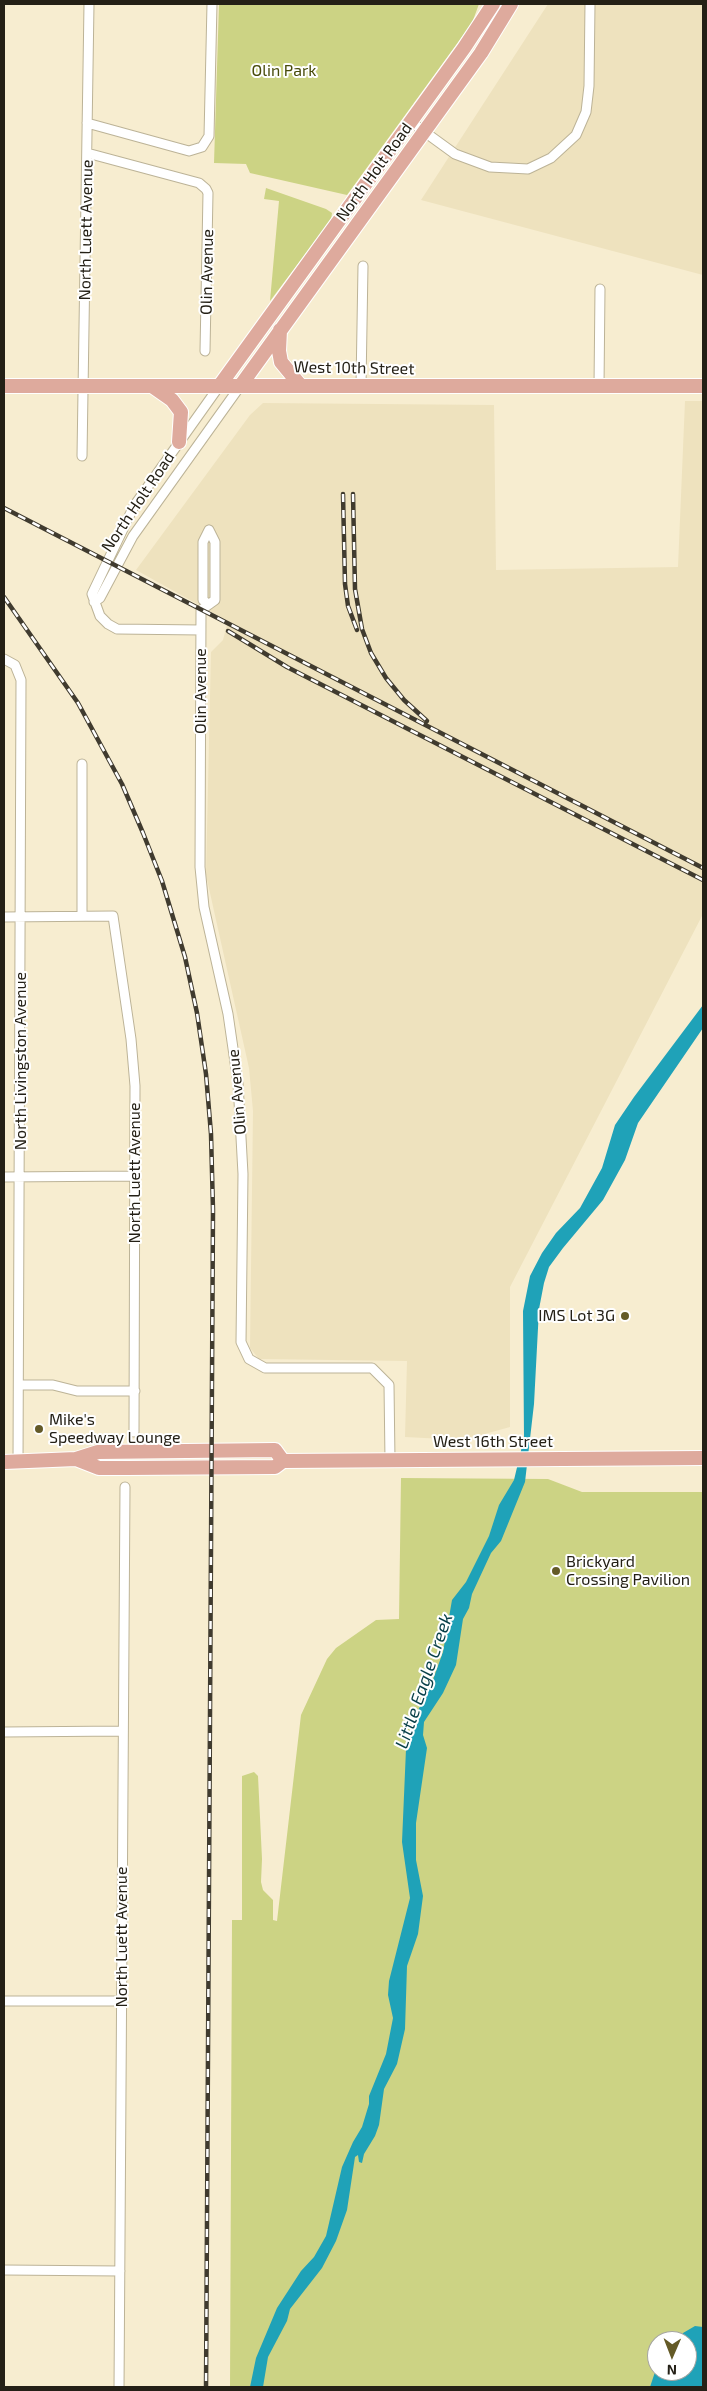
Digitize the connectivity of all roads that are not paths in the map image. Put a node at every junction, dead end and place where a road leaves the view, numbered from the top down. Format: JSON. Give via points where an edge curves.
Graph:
{"nodes":[{"id":1,"x":89,"y":4,"type":"edge"},
{"id":2,"x":212,"y":4,"type":"edge"},
{"id":3,"x":493,"y":4,"type":"edge"},
{"id":4,"x":510,"y":4,"type":"edge"},
{"id":5,"x":590,"y":4,"type":"edge"},
{"id":6,"x":411,"y":122,"type":"junction"},
{"id":7,"x":88,"y":123,"type":"junction"},
{"id":8,"x":424,"y":131,"type":"junction"},
{"id":9,"x":87,"y":153,"type":"junction"},
{"id":10,"x":363,"y":266,"type":"dead end"},
{"id":11,"x":600,"y":289,"type":"dead end"},
{"id":12,"x":280,"y":330,"type":"junction"},
{"id":13,"x":205,"y":351,"type":"dead end"},
{"id":14,"x":220,"y":385,"type":"junction"},
{"id":15,"x":241,"y":385,"type":"junction"},
{"id":16,"x":300,"y":385,"type":"junction"},
{"id":17,"x":361,"y":385,"type":"junction"},
{"id":18,"x":4,"y":386,"type":"edge"},
{"id":19,"x":83,"y":386,"type":"junction"},
{"id":20,"x":152,"y":386,"type":"junction"},
{"id":21,"x":599,"y":386,"type":"junction"},
{"id":22,"x":703,"y":386,"type":"edge"},
{"id":23,"x":179,"y":442,"type":"junction"},
{"id":24,"x":82,"y":456,"type":"dead end"},
{"id":25,"x":94,"y":602,"type":"junction"},
{"id":26,"x":208,"y":604,"type":"junction"},
{"id":27,"x":201,"y":630,"type":"junction"},
{"id":28,"x":4,"y":659,"type":"edge"},
{"id":29,"x":82,"y":764,"type":"dead end"},
{"id":30,"x":82,"y":915,"type":"junction"},
{"id":31,"x":22,"y":916,"type":"junction"},
{"id":32,"x":4,"y":917,"type":"edge"},
{"id":33,"x":20,"y":1176,"type":"junction"},
{"id":34,"x":135,"y":1176,"type":"junction"},
{"id":35,"x":4,"y":1177,"type":"edge"},
{"id":36,"x":19,"y":1385,"type":"junction"},
{"id":37,"x":135,"y":1391,"type":"junction"},
{"id":38,"x":134,"y":1432,"type":"dead end"},
{"id":39,"x":703,"y":1458,"type":"edge"},
{"id":40,"x":390,"y":1460,"type":"junction"},
{"id":41,"x":11,"y":1462,"type":"edge"},
{"id":42,"x":125,"y":1487,"type":"dead end"},
{"id":43,"x":123,"y":1731,"type":"junction"},
{"id":44,"x":4,"y":1732,"type":"edge"},
{"id":45,"x":122,"y":2000,"type":"junction"},
{"id":46,"x":4,"y":2001,"type":"edge"},
{"id":47,"x":4,"y":2270,"type":"edge"},
{"id":48,"x":120,"y":2270,"type":"junction"},
{"id":49,"x":119,"y":2387,"type":"edge"}],
"edges":[{"from":1,"to":7,"type":"street","name":"North Luett Avenue"},
{"from":2,"to":7,"type":"street","via":[[209,136],[202,147],[190,151]]},
{"from":3,"to":6,"type":"main road","name":"North Holt Road"},
{"from":4,"to":8,"type":"main road","name":"North Holt Road","via":[[481,53]]},
{"from":5,"to":8,"type":"street","via":[[586,112],[576,135],[555,156],[528,169],[490,167],[456,154]]},
{"from":6,"to":8,"type":"street"},
{"from":6,"to":14,"type":"main road","name":"North Holt Road"},
{"from":7,"to":9,"type":"street","name":"North Luett Avenue"},
{"from":8,"to":12,"type":"main road","name":"North Holt Road"},
{"from":9,"to":13,"type":"street","name":"Olin Avenue","via":[[199,183],[208,193]]},
{"from":9,"to":19,"type":"street","name":"North Luett Avenue"},
{"from":10,"to":17,"type":"street"},
{"from":11,"to":21,"type":"street"},
{"from":12,"to":15,"type":"main road","name":"North Holt Road"},
{"from":12,"to":16,"type":"main road","via":[[281,362]]},
{"from":14,"to":15,"type":"main road","name":"West 10th Street"},
{"from":14,"to":20,"type":"main road","name":"West 10th Street"},
{"from":14,"to":23,"type":"street","name":"North Holt Road"},
{"from":15,"to":16,"type":"main road","name":"West 10th Street"},
{"from":15,"to":25,"type":"street","name":"North Holt Road","via":[[133,536],[100,598]]},
{"from":16,"to":17,"type":"main road","name":"West 10th Street"},
{"from":17,"to":21,"type":"main road","name":"West 10th Street","via":[[462,388]]},
{"from":18,"to":19,"type":"main road","name":"West 10th Street"},
{"from":19,"to":20,"type":"main road","name":"West 10th Street"},
{"from":19,"to":24,"type":"street","name":"North Luett Avenue"},
{"from":20,"to":23,"type":"main road","via":[[172,400],[181,412]]},
{"from":21,"to":22,"type":"main road","name":"West 10th Street"},
{"from":23,"to":25,"type":"street","name":"North Holt Road","via":[[134,506],[92,594]]},
{"from":25,"to":27,"type":"street","via":[[104,620],[118,628]]},
{"from":26,"to":26,"type":"street","name":"Olin Avenue","via":[[215,600],[215,542],[209,530],[203,542],[203,600]]},
{"from":26,"to":27,"type":"street","name":"Olin Avenue","via":[[201,610]]},
{"from":27,"to":40,"type":"street","name":"Olin Avenue","via":[[200,879],[228,1014],[238,1090],[243,1174],[242,1348],[250,1359],[265,1368],[372,1368],[389,1385]]},
{"from":28,"to":31,"type":"street","name":"North Livingston Avenue","via":[[14,664],[22,680]]},
{"from":29,"to":30,"type":"street"},
{"from":30,"to":31,"type":"street"},
{"from":30,"to":34,"type":"street","name":"North Luett Avenue","via":[[113,916],[133,1056]]},
{"from":31,"to":32,"type":"street"},
{"from":31,"to":33,"type":"street","name":"North Livingston Avenue"},
{"from":33,"to":34,"type":"street"},
{"from":33,"to":35,"type":"street"},
{"from":33,"to":36,"type":"street","name":"North Livingston Avenue"},
{"from":34,"to":37,"type":"street","name":"North Luett Avenue"},
{"from":36,"to":37,"type":"street","via":[[53,1385],[77,1391]]},
{"from":36,"to":41,"type":"street","name":"North Livingston Avenue"},
{"from":37,"to":38,"type":"street","name":"North Luett Avenue"},
{"from":39,"to":40,"type":"main road","name":"West 16th Street"},
{"from":40,"to":41,"type":"main road","name":"West 16th Street","via":[[283,1461],[275,1467],[126,1468],[99,1468],[76,1459]]},
{"from":42,"to":43,"type":"street","name":"North Luett Avenue"},
{"from":43,"to":44,"type":"street"},
{"from":43,"to":45,"type":"street","name":"North Luett Avenue"},
{"from":45,"to":46,"type":"street"},
{"from":45,"to":48,"type":"street","name":"North Luett Avenue"},
{"from":47,"to":48,"type":"street"},
{"from":48,"to":49,"type":"street","name":"North Luett Avenue"}]}
